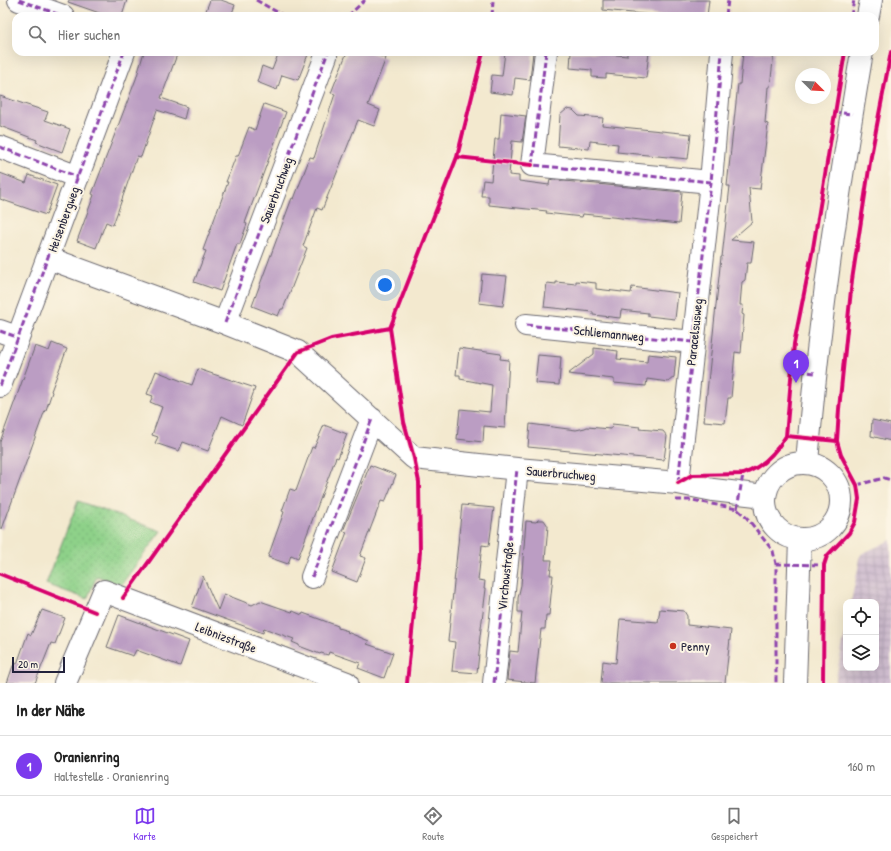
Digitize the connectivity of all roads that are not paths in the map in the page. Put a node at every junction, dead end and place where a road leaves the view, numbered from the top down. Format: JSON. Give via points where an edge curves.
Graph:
{"nodes":[{"id":1,"x":19,"y":0,"type":"edge"},
{"id":2,"x":871,"y":0,"type":"edge"},
{"id":3,"x":52,"y":12,"type":"edge"},
{"id":4,"x":869,"y":12,"type":"edge"},
{"id":5,"x":123,"y":56,"type":"edge"},
{"id":6,"x":326,"y":56,"type":"dead end"},
{"id":7,"x":546,"y":56,"type":"edge"},
{"id":8,"x":722,"y":56,"type":"edge"},
{"id":9,"x":861,"y":56,"type":"edge"},
{"id":10,"x":0,"y":146,"type":"edge"},
{"id":11,"x":78,"y":177,"type":"junction"},
{"id":12,"x":711,"y":182,"type":"junction"},
{"id":13,"x":48,"y":258,"type":"junction"},
{"id":14,"x":225,"y":323,"type":"junction"},
{"id":15,"x":526,"y":324,"type":"dead end"},
{"id":16,"x":9,"y":334,"type":"edge"},
{"id":17,"x":693,"y":342,"type":"junction"},
{"id":18,"x":0,"y":386,"type":"edge"},
{"id":19,"x":372,"y":419,"type":"junction"},
{"id":20,"x":807,"y":463,"type":"junction"},
{"id":21,"x":517,"y":469,"type":"junction"},
{"id":22,"x":678,"y":483,"type":"junction"},
{"id":23,"x":765,"y":496,"type":"junction"},
{"id":24,"x":800,"y":540,"type":"junction"},
{"id":25,"x":312,"y":577,"type":"dead end"},
{"id":26,"x":65,"y":683,"type":"edge"},
{"id":27,"x":347,"y":683,"type":"edge"},
{"id":28,"x":494,"y":683,"type":"edge"},
{"id":29,"x":795,"y":683,"type":"edge"}],
"edges":[{"from":1,"to":3,"type":"street"},
{"from":2,"to":4,"type":"street"},
{"from":5,"to":11,"type":"street","name":"Heisenbergweg"},
{"from":6,"to":14,"type":"street","name":"Sauerbruchweg"},
{"from":7,"to":12,"type":"street","via":[[532,165]]},
{"from":8,"to":12,"type":"street","name":"Paracelsusweg"},
{"from":9,"to":20,"type":"street","via":[[837,204],[815,373]]},
{"from":10,"to":11,"type":"street"},
{"from":11,"to":13,"type":"street","name":"Heisenbergweg"},
{"from":12,"to":17,"type":"street","name":"Paracelsusweg"},
{"from":13,"to":14,"type":"street","name":"Sauerbruchweg"},
{"from":13,"to":16,"type":"street","name":"Heisenbergweg"},
{"from":14,"to":19,"type":"street","name":"Sauerbruchweg","via":[[298,352]]},
{"from":15,"to":17,"type":"street","name":"Schliemannweg"},
{"from":16,"to":18,"type":"street","name":"Heisenbergweg"},
{"from":17,"to":22,"type":"street","name":"Paracelsusweg"},
{"from":19,"to":21,"type":"street","name":"Sauerbruchweg","via":[[414,458]]},
{"from":19,"to":25,"type":"street"},
{"from":20,"to":23,"type":"street","via":[[792,464],[779,471],[769,483]]},
{"from":20,"to":24,"type":"street","via":[[820,466],[832,475],[839,487],[842,500],[840,513],[834,525],[824,534]]},
{"from":21,"to":22,"type":"street","name":"Sauerbruchweg"},
{"from":21,"to":28,"type":"street","name":"Virchowstraße"},
{"from":22,"to":23,"type":"street","name":"Sauerbruchweg"},
{"from":23,"to":24,"type":"street","via":[[766,512],[773,525],[784,535]]},
{"from":24,"to":29,"type":"street"},
{"from":26,"to":27,"type":"street","name":"Leibnizstraße","via":[[104,591]]}]}
